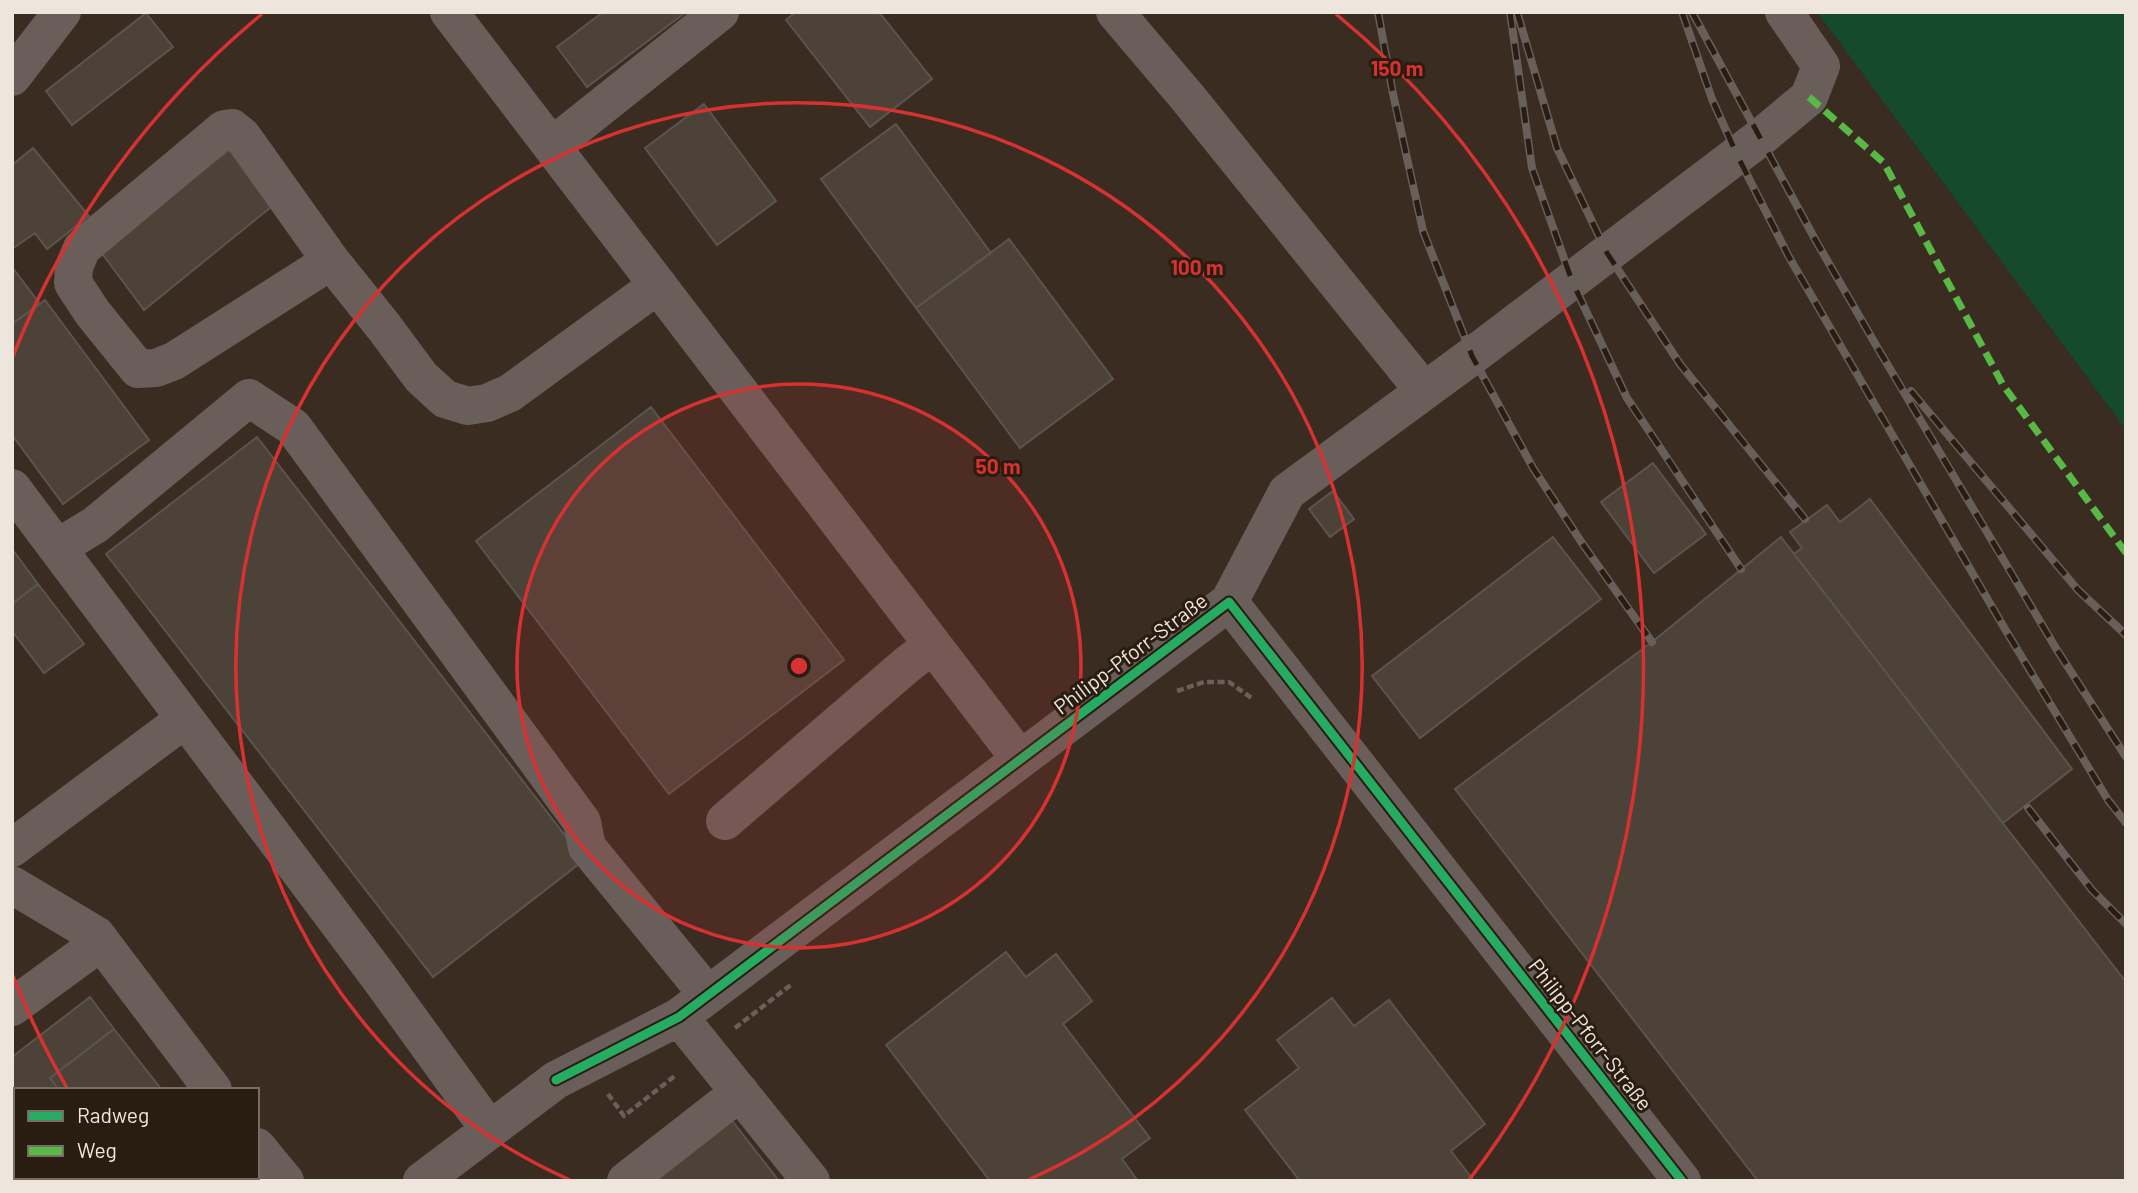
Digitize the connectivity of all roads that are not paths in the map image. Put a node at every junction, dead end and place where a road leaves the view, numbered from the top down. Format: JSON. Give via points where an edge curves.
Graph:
{"nodes":[{"id":1,"x":62,"y":12,"type":"edge"},
{"id":2,"x":720,"y":12,"type":"edge"},
{"id":3,"x":1115,"y":12,"type":"edge"},
{"id":4,"x":1784,"y":12,"type":"edge"},
{"id":5,"x":466,"y":18,"type":"edge"},
{"id":6,"x":12,"y":77,"type":"edge"},
{"id":7,"x":552,"y":146,"type":"junction"},
{"id":8,"x":331,"y":261,"type":"junction"},
{"id":9,"x":658,"y":285,"type":"junction"},
{"id":10,"x":1424,"y":391,"type":"junction"},
{"id":11,"x":12,"y":488,"type":"edge"},
{"id":12,"x":57,"y":548,"type":"junction"},
{"id":13,"x":1228,"y":602,"type":"junction"},
{"id":14,"x":933,"y":645,"type":"junction"},
{"id":15,"x":185,"y":719,"type":"junction"},
{"id":16,"x":1020,"y":759,"type":"junction"},
{"id":17,"x":725,"y":821,"type":"dead end"},
{"id":18,"x":12,"y":848,"type":"edge"},
{"id":19,"x":12,"y":885,"type":"edge"},
{"id":20,"x":101,"y":942,"type":"junction"},
{"id":21,"x":693,"y":1006,"type":"junction"},
{"id":22,"x":12,"y":1007,"type":"edge"},
{"id":23,"x":211,"y":1088,"type":"edge"},
{"id":24,"x":740,"y":1092,"type":"junction"},
{"id":25,"x":489,"y":1129,"type":"junction"},
{"id":26,"x":259,"y":1149,"type":"edge"},
{"id":27,"x":285,"y":1181,"type":"edge"},
{"id":28,"x":422,"y":1181,"type":"edge"},
{"id":29,"x":626,"y":1181,"type":"edge"},
{"id":30,"x":811,"y":1181,"type":"edge"},
{"id":31,"x":1682,"y":1181,"type":"edge"}],
"edges":[{"from":1,"to":6,"type":"street"},
{"from":2,"to":7,"type":"street"},
{"from":3,"to":10,"type":"street"},
{"from":4,"to":10,"type":"street","via":[[1821,66],[1809,97]]},
{"from":5,"to":7,"type":"street"},
{"from":7,"to":9,"type":"street"},
{"from":8,"to":8,"type":"street","via":[[232,128],[224,129],[82,248],[73,283],[138,369],[156,368]]},
{"from":8,"to":9,"type":"street","via":[[421,377],[445,399],[468,406],[510,393]]},
{"from":9,"to":14,"type":"street"},
{"from":10,"to":13,"type":"street","via":[[1287,492]]},
{"from":11,"to":12,"type":"street"},
{"from":12,"to":15,"type":"street"},
{"from":12,"to":21,"type":"street","via":[[95,525],[249,398],[293,427],[582,821],[587,847]]},
{"from":13,"to":16,"type":"street","name":"Philipp-Pforr-Straße"},
{"from":13,"to":31,"type":"street","name":"Philipp-Pforr-Straße"},
{"from":14,"to":16,"type":"street"},
{"from":14,"to":17,"type":"street"},
{"from":15,"to":18,"type":"street"},
{"from":15,"to":25,"type":"street"},
{"from":16,"to":21,"type":"street","name":"Philipp-Pforr-Straße"},
{"from":19,"to":20,"type":"street"},
{"from":20,"to":22,"type":"street"},
{"from":20,"to":23,"type":"street"},
{"from":21,"to":24,"type":"street","via":[[706,1051]]},
{"from":21,"to":25,"type":"street","name":"Philipp-Pforr-Straße","via":[[571,1072]]},
{"from":24,"to":29,"type":"street"},
{"from":24,"to":30,"type":"street"},
{"from":25,"to":28,"type":"street","name":"Philipp-Pforr-Straße"},
{"from":26,"to":27,"type":"street"}]}
